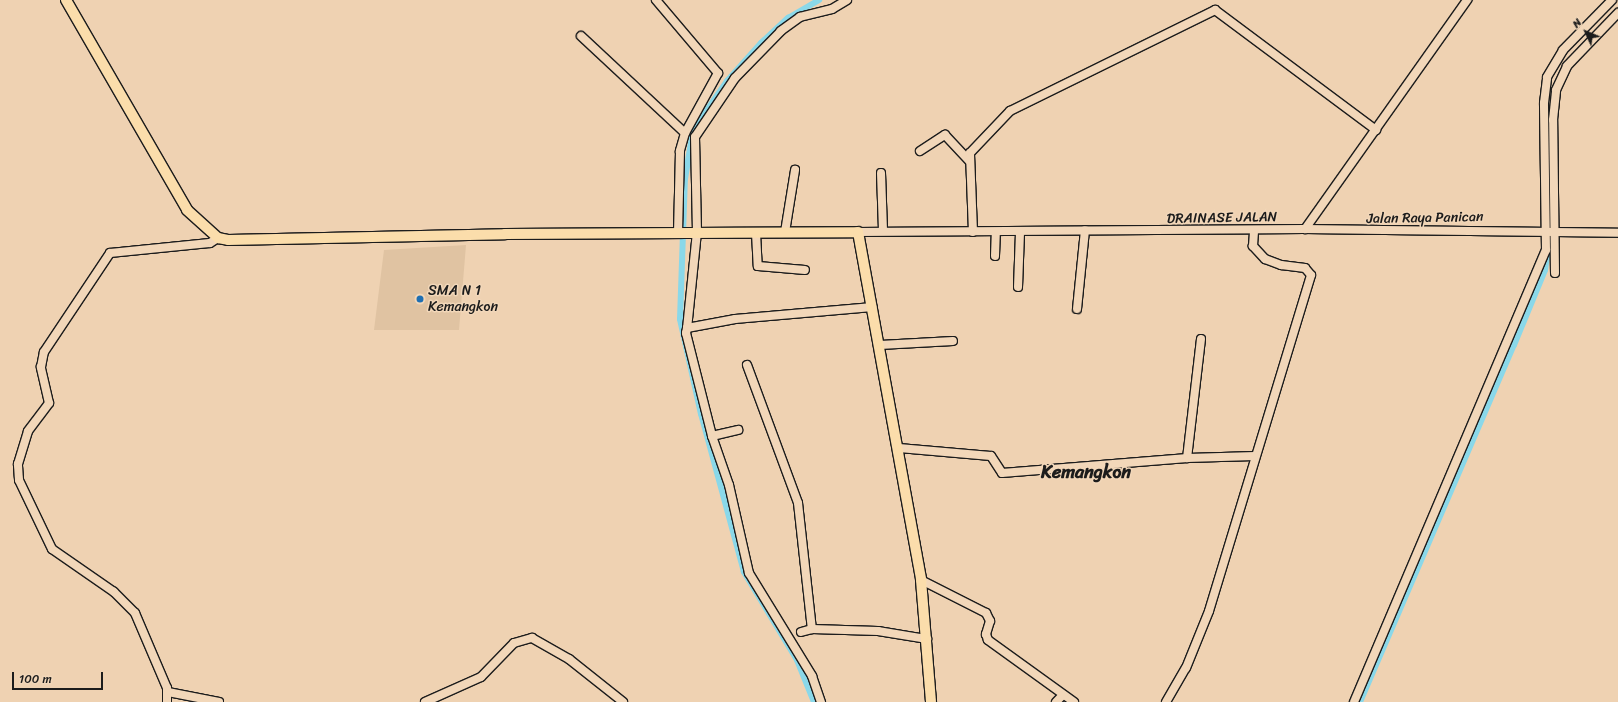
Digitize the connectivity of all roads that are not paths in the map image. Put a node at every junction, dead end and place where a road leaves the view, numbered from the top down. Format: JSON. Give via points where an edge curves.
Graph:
{"nodes":[{"id":1,"x":66,"y":0,"type":"edge"},
{"id":2,"x":656,"y":0,"type":"edge"},
{"id":3,"x":847,"y":0,"type":"edge"},
{"id":4,"x":1467,"y":0,"type":"edge"},
{"id":5,"x":1612,"y":0,"type":"edge"},
{"id":6,"x":1618,"y":13,"type":"edge"},
{"id":7,"x":581,"y":36,"type":"dead end"},
{"id":8,"x":1376,"y":130,"type":"junction"},
{"id":9,"x":685,"y":133,"type":"junction"},
{"id":10,"x":920,"y":150,"type":"dead end"},
{"id":11,"x":969,"y":161,"type":"junction"},
{"id":12,"x":795,"y":170,"type":"dead end"},
{"id":13,"x":881,"y":173,"type":"dead end"},
{"id":14,"x":1305,"y":229,"type":"junction"},
{"id":15,"x":1085,"y":230,"type":"junction"},
{"id":16,"x":883,"y":231,"type":"junction"},
{"id":17,"x":1545,"y":231,"type":"junction"},
{"id":18,"x":695,"y":232,"type":"junction"},
{"id":19,"x":785,"y":232,"type":"junction"},
{"id":20,"x":858,"y":232,"type":"junction"},
{"id":21,"x":973,"y":232,"type":"junction"},
{"id":22,"x":1020,"y":232,"type":"junction"},
{"id":23,"x":1254,"y":232,"type":"junction"},
{"id":24,"x":1554,"y":232,"type":"junction"},
{"id":25,"x":756,"y":233,"type":"junction"},
{"id":26,"x":996,"y":233,"type":"junction"},
{"id":27,"x":1618,"y":233,"type":"edge"},
{"id":28,"x":678,"y":234,"type":"junction"},
{"id":29,"x":218,"y":238,"type":"junction"},
{"id":30,"x":995,"y":256,"type":"dead end"},
{"id":31,"x":804,"y":270,"type":"dead end"},
{"id":32,"x":1555,"y":273,"type":"dead end"},
{"id":33,"x":1018,"y":287,"type":"dead end"},
{"id":34,"x":872,"y":307,"type":"junction"},
{"id":35,"x":1078,"y":309,"type":"dead end"},
{"id":36,"x":687,"y":328,"type":"junction"},
{"id":37,"x":1201,"y":339,"type":"dead end"},
{"id":38,"x":953,"y":341,"type":"dead end"},
{"id":39,"x":880,"y":345,"type":"junction"},
{"id":40,"x":747,"y":365,"type":"dead end"},
{"id":41,"x":738,"y":430,"type":"dead end"},
{"id":42,"x":712,"y":436,"type":"junction"},
{"id":43,"x":900,"y":448,"type":"junction"},
{"id":44,"x":1255,"y":456,"type":"junction"},
{"id":45,"x":1187,"y":458,"type":"junction"},
{"id":46,"x":921,"y":580,"type":"junction"},
{"id":47,"x":812,"y":629,"type":"junction"},
{"id":48,"x":801,"y":632,"type":"dead end"},
{"id":49,"x":927,"y":639,"type":"junction"},
{"id":50,"x":168,"y":692,"type":"junction"},
{"id":51,"x":1063,"y":695,"type":"junction"},
{"id":52,"x":167,"y":702,"type":"edge"},
{"id":53,"x":219,"y":702,"type":"edge"},
{"id":54,"x":425,"y":702,"type":"edge"},
{"id":55,"x":623,"y":702,"type":"edge"},
{"id":56,"x":821,"y":702,"type":"edge"},
{"id":57,"x":931,"y":702,"type":"edge"},
{"id":58,"x":1056,"y":702,"type":"edge"},
{"id":59,"x":1074,"y":702,"type":"edge"},
{"id":60,"x":1166,"y":702,"type":"edge"},
{"id":61,"x":1354,"y":702,"type":"edge"}],
"edges":[{"from":1,"to":29,"type":"main road","via":[[187,210]]},
{"from":2,"to":9,"type":"street","via":[[718,73]]},
{"from":3,"to":18,"type":"street","via":[[791,21],[735,78],[700,126],[694,153]]},
{"from":4,"to":8,"type":"street"},
{"from":5,"to":17,"type":"street","via":[[1564,50],[1547,77],[1544,102]]},
{"from":6,"to":24,"type":"street","via":[[1567,66],[1556,90]]},
{"from":7,"to":9,"type":"street"},
{"from":8,"to":11,"type":"street","via":[[1215,10],[1010,111],[974,147]]},
{"from":8,"to":14,"type":"street"},
{"from":9,"to":28,"type":"street","via":[[680,151]]},
{"from":10,"to":11,"type":"street","via":[[945,135]]},
{"from":11,"to":21,"type":"street"},
{"from":12,"to":19,"type":"street"},
{"from":13,"to":16,"type":"street"},
{"from":14,"to":17,"type":"street","name":"Jalan Raya Panican","via":[[1364,232]]},
{"from":14,"to":23,"type":"street","name":"DRAINASE JALAN"},
{"from":15,"to":22,"type":"street","name":"DRAINASE JALAN"},
{"from":15,"to":23,"type":"street","name":"DRAINASE JALAN"},
{"from":15,"to":35,"type":"street"},
{"from":16,"to":20,"type":"street","name":"DRAINASE JALAN"},
{"from":16,"to":21,"type":"street","name":"DRAINASE JALAN"},
{"from":17,"to":24,"type":"street","name":"Jalan Raya Panican"},
{"from":17,"to":61,"type":"street","via":[[1546,250],[1541,265]]},
{"from":18,"to":25,"type":"main road"},
{"from":18,"to":28,"type":"main road"},
{"from":18,"to":36,"type":"street"},
{"from":19,"to":20,"type":"main road"},
{"from":19,"to":25,"type":"main road"},
{"from":20,"to":34,"type":"main road"},
{"from":21,"to":26,"type":"street","name":"DRAINASE JALAN"},
{"from":22,"to":26,"type":"street","name":"DRAINASE JALAN"},
{"from":22,"to":33,"type":"street"},
{"from":23,"to":44,"type":"street","via":[[1253,246],[1260,254],[1281,265],[1308,269],[1311,275]]},
{"from":24,"to":27,"type":"street","name":"Jalan Raya Panican"},
{"from":24,"to":32,"type":"street"},
{"from":25,"to":31,"type":"street","via":[[758,266]]},
{"from":26,"to":30,"type":"street"},
{"from":28,"to":29,"type":"main road"},
{"from":29,"to":50,"type":"street","via":[[210,243],[110,253],[44,352],[41,367],[49,403],[28,431],[18,464],[18,480],[47,543],[57,554],[114,592],[132,609]]},
{"from":34,"to":36,"type":"street","via":[[735,319]]},
{"from":34,"to":39,"type":"main road"},
{"from":36,"to":42,"type":"street","via":[[686,333]]},
{"from":37,"to":45,"type":"street"},
{"from":38,"to":39,"type":"street"},
{"from":39,"to":43,"type":"main road"},
{"from":40,"to":47,"type":"street","via":[[798,503]]},
{"from":41,"to":42,"type":"street"},
{"from":42,"to":56,"type":"street","via":[[729,484],[749,573],[812,676]]},
{"from":43,"to":45,"type":"street","via":[[991,456],[1002,473]]},
{"from":43,"to":46,"type":"main road"},
{"from":44,"to":45,"type":"street"},
{"from":44,"to":60,"type":"street","via":[[1209,611],[1186,668]]},
{"from":46,"to":49,"type":"main road"},
{"from":46,"to":51,"type":"street","via":[[986,613],[990,621],[986,634],[988,640]]},
{"from":47,"to":48,"type":"street"},
{"from":47,"to":49,"type":"street","via":[[878,630]]},
{"from":49,"to":57,"type":"main road"},
{"from":50,"to":52,"type":"street"},
{"from":50,"to":53,"type":"street"},
{"from":51,"to":58,"type":"street"},
{"from":51,"to":59,"type":"street"},
{"from":54,"to":55,"type":"street","via":[[475,680],[514,643],[532,638],[569,659]]}]}
